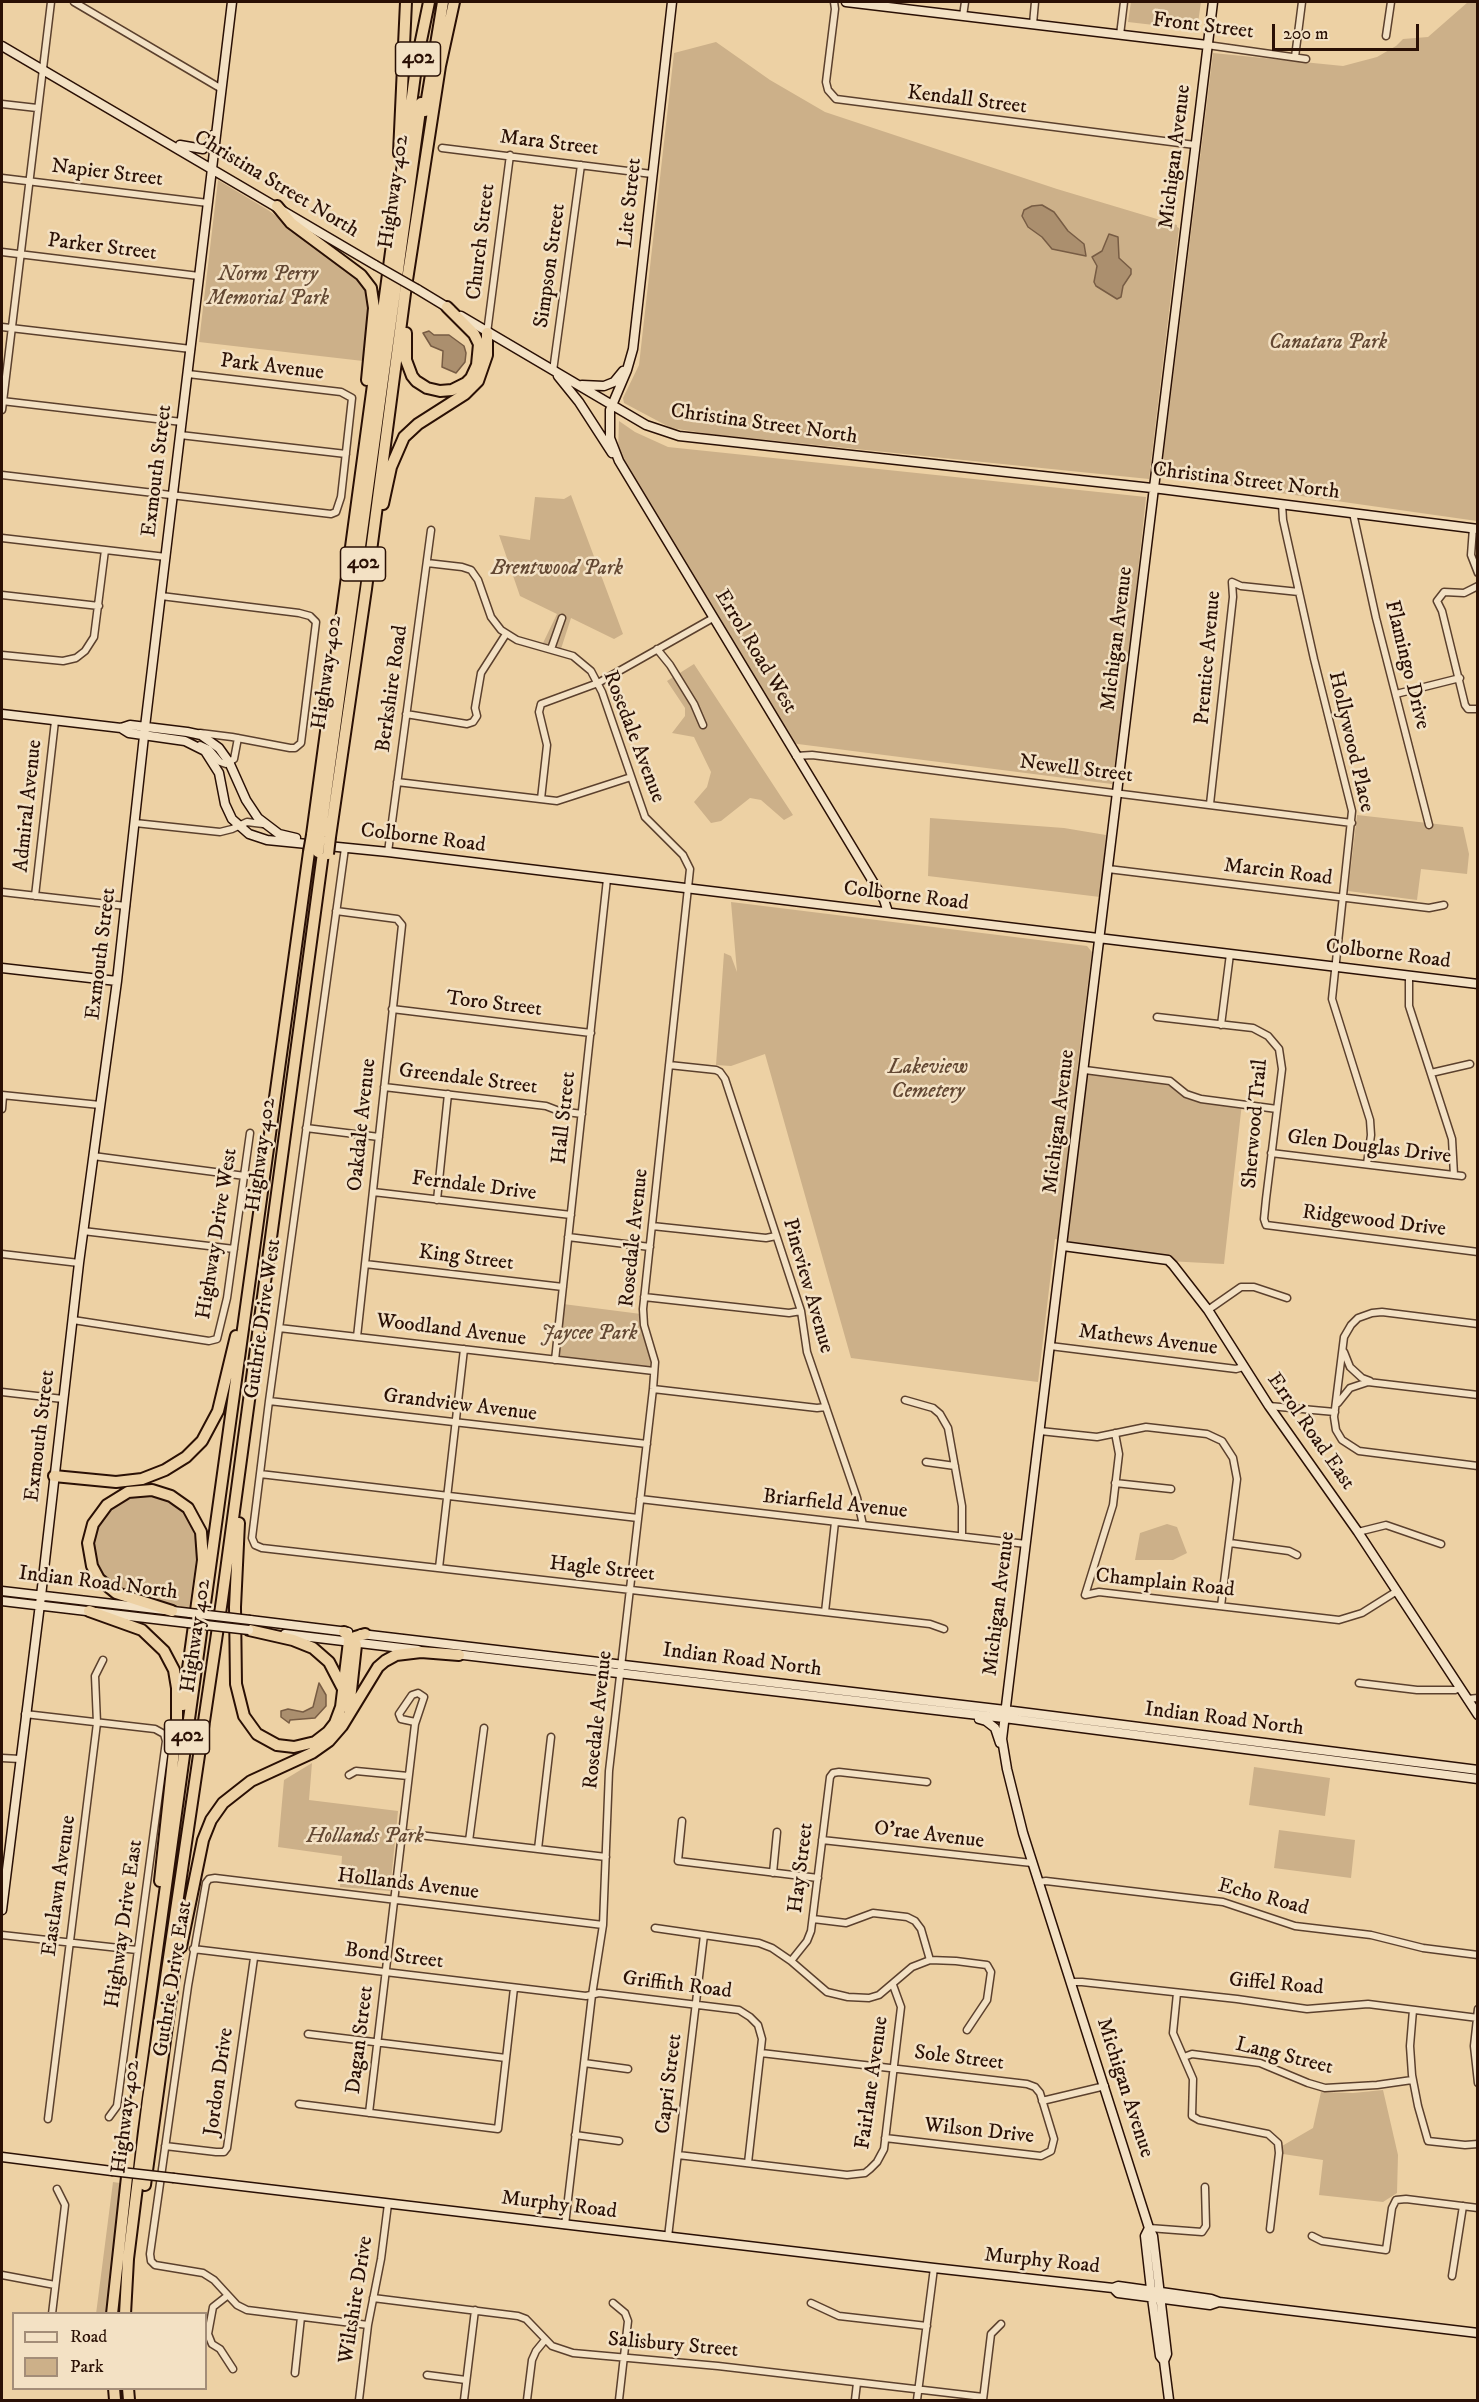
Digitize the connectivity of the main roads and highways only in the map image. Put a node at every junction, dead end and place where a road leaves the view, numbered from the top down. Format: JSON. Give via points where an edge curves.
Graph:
{"nodes":[{"id":1,"x":232,"y":2,"type":"edge"},
{"id":2,"x":406,"y":2,"type":"edge"},
{"id":3,"x":429,"y":2,"type":"edge"},
{"id":4,"x":441,"y":2,"type":"edge"},
{"id":5,"x":448,"y":2,"type":"edge"},
{"id":6,"x":454,"y":2,"type":"edge"},
{"id":7,"x":672,"y":2,"type":"edge"},
{"id":8,"x":846,"y":2,"type":"edge"},
{"id":9,"x":1213,"y":2,"type":"edge"},
{"id":10,"x":895,"y":4,"type":"edge"},
{"id":11,"x":1208,"y":45,"type":"junction"},
{"id":12,"x":2,"y":46,"type":"edge"},
{"id":13,"x":431,"y":123,"type":"junction"},
{"id":14,"x":216,"y":124,"type":"junction"},
{"id":15,"x":168,"y":142,"type":"junction"},
{"id":16,"x":212,"y":168,"type":"junction"},
{"id":17,"x":277,"y":206,"type":"junction"},
{"id":18,"x":410,"y":267,"type":"junction"},
{"id":19,"x":447,"y":307,"type":"junction"},
{"id":20,"x":384,"y":309,"type":"junction"},
{"id":21,"x":487,"y":333,"type":"junction"},
{"id":22,"x":633,"y":349,"type":"junction"},
{"id":23,"x":553,"y":371,"type":"junction"},
{"id":24,"x":577,"y":384,"type":"junction"},
{"id":25,"x":611,"y":405,"type":"junction"},
{"id":26,"x":619,"y":461,"type":"junction"},
{"id":27,"x":1154,"y":489,"type":"junction"},
{"id":28,"x":1475,"y":528,"type":"edge"},
{"id":29,"x":366,"y":589,"type":"junction"},
{"id":30,"x":342,"y":615,"type":"junction"},
{"id":31,"x":2,"y":714,"type":"edge"},
{"id":32,"x":145,"y":731,"type":"junction"},
{"id":33,"x":322,"y":845,"type":"junction"},
{"id":34,"x":888,"y":912,"type":"junction"},
{"id":35,"x":1084,"y":937,"type":"junction"},
{"id":36,"x":1100,"y":939,"type":"junction"},
{"id":37,"x":1098,"y":955,"type":"junction"},
{"id":38,"x":2,"y":968,"type":"edge"},
{"id":39,"x":117,"y":981,"type":"junction"},
{"id":40,"x":1478,"y":984,"type":"edge"},
{"id":41,"x":267,"y":1162,"type":"junction"},
{"id":42,"x":1063,"y":1246,"type":"junction"},
{"id":43,"x":54,"y":1476,"type":"junction"},
{"id":44,"x":239,"y":1523,"type":"junction"},
{"id":45,"x":2,"y":1591,"type":"edge"},
{"id":46,"x":2,"y":1601,"type":"edge"},
{"id":47,"x":41,"y":1601,"type":"junction"},
{"id":48,"x":89,"y":1611,"type":"junction"},
{"id":49,"x":172,"y":1611,"type":"junction"},
{"id":50,"x":249,"y":1625,"type":"junction"},
{"id":51,"x":365,"y":1634,"type":"joint"},
{"id":52,"x":350,"y":1639,"type":"junction"},
{"id":53,"x":459,"y":1655,"type":"junction"},
{"id":54,"x":621,"y":1669,"type":"junction"},
{"id":55,"x":342,"y":1702,"type":"junction"},
{"id":56,"x":958,"y":1713,"type":"junction"},
{"id":57,"x":1005,"y":1714,"type":"junction"},
{"id":58,"x":1478,"y":1715,"type":"edge"},
{"id":59,"x":346,"y":1721,"type":"junction"},
{"id":60,"x":1007,"y":1769,"type":"junction"},
{"id":61,"x":1478,"y":1770,"type":"edge"},
{"id":62,"x":173,"y":1773,"type":"junction"},
{"id":63,"x":1478,"y":1779,"type":"edge"},
{"id":64,"x":4,"y":1869,"type":"edge"},
{"id":65,"x":2,"y":1910,"type":"edge"},
{"id":66,"x":176,"y":1972,"type":"junction"},
{"id":67,"x":132,"y":2131,"type":"junction"},
{"id":68,"x":2,"y":2157,"type":"edge"},
{"id":69,"x":1156,"y":2295,"type":"junction"},
{"id":70,"x":112,"y":2312,"type":"edge"},
{"id":71,"x":125,"y":2312,"type":"edge"},
{"id":72,"x":130,"y":2312,"type":"edge"},
{"id":73,"x":1478,"y":2333,"type":"edge"},
{"id":74,"x":1169,"y":2400,"type":"edge"}],
"edges":[{"from":1,"to":14,"type":"main road","name":"Exmouth Street"},
{"from":2,"to":20,"type":"highway","via":[[399,147]]},
{"from":3,"to":20,"type":"highway","name":"Highway 402","number":"402","via":[[417,60]]},
{"from":4,"to":33,"type":"highway","name":"Highway 402","number":"402"},
{"from":5,"to":13,"type":"highway"},
{"from":6,"to":13,"type":"highway"},
{"from":7,"to":22,"type":"main road","name":"Lite Street"},
{"from":8,"to":10,"type":"main road","name":"Front Street"},
{"from":9,"to":11,"type":"main road","name":"Michigan Avenue"},
{"from":10,"to":11,"type":"main road","name":"Front Street","via":[[963,16]]},
{"from":11,"to":27,"type":"main road","name":"Michigan Avenue"},
{"from":12,"to":15,"type":"main road","name":"Christina Street North"},
{"from":13,"to":18,"type":"highway"},
{"from":14,"to":15,"type":"main road","via":[[211,141],[203,149]]},
{"from":14,"to":16,"type":"main road","name":"Exmouth Street"},
{"from":15,"to":16,"type":"main road","name":"Christina Street North"},
{"from":16,"to":17,"type":"main road","name":"Christina Street North"},
{"from":16,"to":32,"type":"main road","name":"Exmouth Street"},
{"from":17,"to":19,"type":"main road","name":"Christina Street North","bridge":true},
{"from":17,"to":30,"type":"highway","via":[[291,223],[361,274],[374,296]]},
{"from":18,"to":19,"type":"highway","via":[[406,360],[416,381],[440,391],[466,383],[475,372],[479,356],[474,334]]},
{"from":18,"to":29,"type":"highway"},
{"from":19,"to":21,"type":"main road","name":"Christina Street North"},
{"from":20,"to":30,"type":"highway","name":"Highway 402","number":"402"},
{"from":21,"to":23,"type":"main road","name":"Christina Street North"},
{"from":21,"to":29,"type":"highway","via":[[487,356],[478,381],[411,430],[394,455]]},
{"from":22,"to":24,"type":"main road","via":[[614,382],[598,387]]},
{"from":22,"to":25,"type":"main road","name":"Lite Street"},
{"from":23,"to":24,"type":"main road","name":"Christina Street North"},
{"from":23,"to":26,"type":"main road"},
{"from":24,"to":25,"type":"main road","name":"Christina Street North"},
{"from":25,"to":26,"type":"main road","name":"Errol Road West","via":[[609,432]]},
{"from":25,"to":27,"type":"main road","name":"Christina Street North","via":[[656,429],[695,438]]},
{"from":26,"to":34,"type":"main road","name":"Errol Road West"},
{"from":27,"to":28,"type":"main road","name":"Christina Street North"},
{"from":27,"to":36,"type":"main road","name":"Michigan Avenue"},
{"from":29,"to":33,"type":"highway"},
{"from":30,"to":33,"type":"highway","name":"Highway 402","number":"402"},
{"from":31,"to":32,"type":"main road","via":[[121,728],[129,733]]},
{"from":32,"to":33,"type":"main road","name":"Colborne Road","via":[[194,733],[213,743],[229,763],[258,818],[285,836]]},
{"from":32,"to":33,"type":"main road","name":"Colborne Road","via":[[188,742],[205,752],[216,767],[226,809],[249,834],[267,840]]},
{"from":32,"to":39,"type":"main road","name":"Exmouth Street"},
{"from":33,"to":34,"type":"main road","name":"Colborne Road"},
{"from":33,"to":41,"type":"highway","name":"Highway 402","number":"402"},
{"from":33,"to":44,"type":"highway"},
{"from":33,"to":71,"type":"highway","name":"Highway 402","number":"402","via":[[221,1611],[163,1996],[129,2250]]},
{"from":34,"to":35,"type":"main road","name":"Colborne Road"},
{"from":35,"to":36,"type":"main road","name":"Colborne Road"},
{"from":35,"to":37,"type":"main road","via":[[1094,944]]},
{"from":36,"to":37,"type":"main road","name":"Michigan Avenue"},
{"from":36,"to":40,"type":"main road","name":"Colborne Road"},
{"from":37,"to":42,"type":"main road","name":"Michigan Avenue"},
{"from":38,"to":39,"type":"main road"},
{"from":39,"to":43,"type":"main road","name":"Exmouth Street"},
{"from":41,"to":43,"type":"highway","via":[[227,1381],[218,1411],[202,1441],[186,1457],[142,1479],[116,1482]]},
{"from":41,"to":67,"type":"highway","name":"Highway 402","number":"402"},
{"from":42,"to":57,"type":"main road","name":"Michigan Avenue"},
{"from":42,"to":58,"type":"main road","name":"Errol Road East","via":[[1168,1260],[1208,1310],[1269,1407],[1358,1532]]},
{"from":43,"to":47,"type":"main road","name":"Exmouth Street"},
{"from":44,"to":55,"type":"highway","via":[[234,1650],[237,1695],[244,1716],[267,1741],[299,1747],[328,1732],[338,1718]]},
{"from":44,"to":66,"type":"highway"},
{"from":45,"to":47,"type":"main road","name":"Indian Road North"},
{"from":46,"to":47,"type":"main road","name":"Indian Road North"},
{"from":47,"to":48,"type":"main road","name":"Indian Road North"},
{"from":47,"to":49,"type":"main road","name":"Indian Road North"},
{"from":47,"to":64,"type":"main road","name":"Exmouth Street"},
{"from":48,"to":50,"type":"main road","name":"Indian Road North","bridge":true,"via":[[188,1623]]},
{"from":48,"to":62,"type":"highway","via":[[142,1630],[168,1656],[177,1680],[178,1697]]},
{"from":49,"to":50,"type":"main road","name":"Indian Road North","bridge":true},
{"from":49,"to":62,"type":"highway","via":[[116,1593],[99,1579],[92,1566],[88,1543],[93,1524],[107,1505],[128,1492],[152,1490],[177,1499],[192,1514],[203,1539]]},
{"from":50,"to":52,"type":"main road","name":"Indian Road North"},
{"from":50,"to":55,"type":"highway","via":[[319,1652],[338,1676]]},
{"from":51,"to":52,"type":"highway"},
{"from":51,"to":54,"type":"main road","name":"Indian Road North"},
{"from":52,"to":53,"type":"main road","name":"Indian Road North"},
{"from":52,"to":55,"type":"highway"},
{"from":52,"to":59,"type":"highway","via":[[352,1692]]},
{"from":53,"to":54,"type":"main road","name":"Indian Road North"},
{"from":53,"to":59,"type":"highway","via":[[421,1652],[385,1660]]},
{"from":54,"to":56,"type":"main road","name":"Indian Road North"},
{"from":54,"to":57,"type":"main road","name":"Indian Road North"},
{"from":56,"to":57,"type":"main road","name":"Indian Road North"},
{"from":56,"to":60,"type":"main road","via":[[986,1721],[995,1728]]},
{"from":57,"to":60,"type":"main road","name":"Michigan Avenue","via":[[1002,1739]]},
{"from":57,"to":61,"type":"main road","name":"Indian Road North"},
{"from":57,"to":63,"type":"main road","name":"Indian Road North"},
{"from":59,"to":66,"type":"highway","via":[[312,1753],[242,1787],[211,1820],[197,1862]]},
{"from":60,"to":69,"type":"main road","name":"Michigan Avenue","via":[[1032,1863],[1149,2228],[1145,2236]]},
{"from":62,"to":67,"type":"highway"},
{"from":64,"to":65,"type":"main road","name":"Exmouth Street"},
{"from":66,"to":72,"type":"highway"},
{"from":67,"to":70,"type":"highway","name":"Highway 402","number":"402"},
{"from":68,"to":69,"type":"main road","name":"Murphy Road","bridge":true,"via":[[934,2268],[1118,2286]]},
{"from":69,"to":73,"type":"main road","name":"Murphy Road","via":[[1210,2305],[1220,2302]]},
{"from":69,"to":74,"type":"main road","name":"Michigan Avenue","via":[[1160,2356]]}]}
